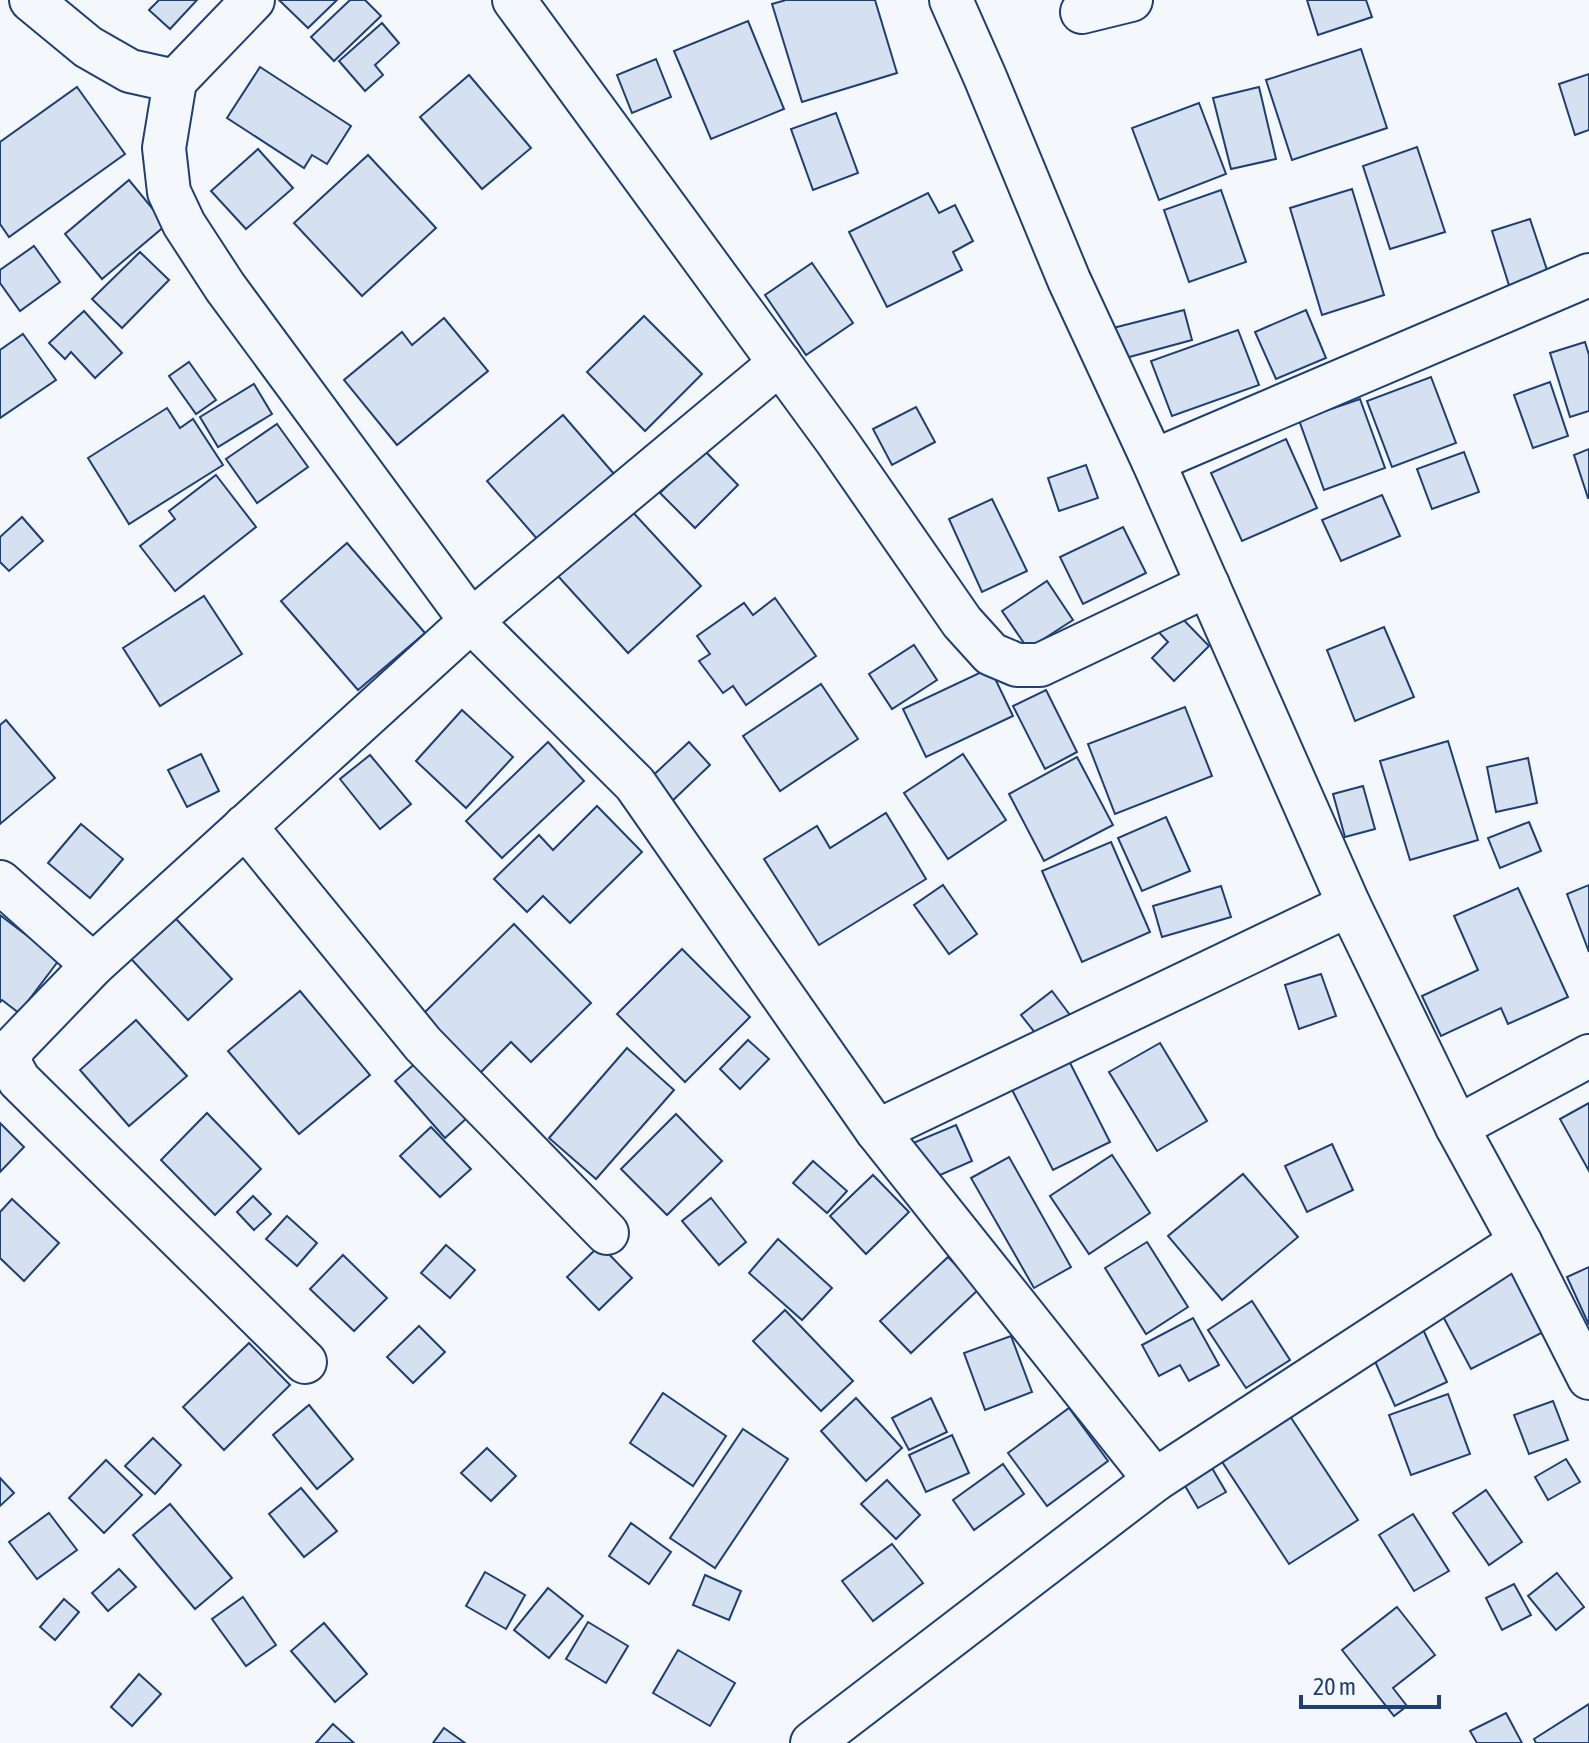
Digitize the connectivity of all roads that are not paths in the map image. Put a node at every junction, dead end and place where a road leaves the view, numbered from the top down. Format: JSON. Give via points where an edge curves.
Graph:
{"nodes":[{"id":1,"x":31,"y":0,"type":"edge"},
{"id":2,"x":253,"y":0,"type":"edge"},
{"id":3,"x":514,"y":0,"type":"edge"},
{"id":4,"x":951,"y":0,"type":"edge"},
{"id":5,"x":1131,"y":0,"type":"edge"},
{"id":6,"x":1082,"y":12,"type":"dead end"},
{"id":7,"x":175,"y":81,"type":"junction"},
{"id":8,"x":1589,"y":275,"type":"edge"},
{"id":9,"x":780,"y":363,"type":"junction"},
{"id":10,"x":1153,"y":461,"type":"junction"},
{"id":11,"x":1208,"y":585,"type":"junction"},
{"id":12,"x":471,"y":621,"type":"junction"},
{"id":13,"x":245,"y":826,"type":"junction"},
{"id":14,"x":0,"y":882,"type":"edge"},
{"id":15,"x":1349,"y":905,"type":"junction"},
{"id":16,"x":93,"y":965,"type":"junction"},
{"id":17,"x":1589,"y":1056,"type":"edge"},
{"id":18,"x":1457,"y":1127,"type":"junction"},
{"id":19,"x":877,"y":1131,"type":"junction"},
{"id":20,"x":607,"y":1233,"type":"dead end"},
{"id":21,"x":1520,"y":1242,"type":"junction"},
{"id":22,"x":305,"y":1362,"type":"dead end"},
{"id":23,"x":1589,"y":1378,"type":"edge"},
{"id":24,"x":1155,"y":1480,"type":"junction"},
{"id":25,"x":812,"y":1743,"type":"edge"}],
"edges":[{"from":1,"to":7,"type":"street","via":[[88,47],[130,71]]},
{"from":2,"to":7,"type":"street"},
{"from":3,"to":9,"type":"street"},
{"from":4,"to":10,"type":"street","via":[[1069,280]]},
{"from":5,"to":6,"type":"street"},
{"from":7,"to":12,"type":"street","via":[[164,148],[169,192],[184,224]]},
{"from":8,"to":10,"type":"street"},
{"from":9,"to":11,"type":"street","via":[[962,622],[991,654],[1017,665],[1040,665]]},
{"from":9,"to":12,"type":"street"},
{"from":10,"to":11,"type":"street"},
{"from":11,"to":15,"type":"street"},
{"from":12,"to":13,"type":"street"},
{"from":12,"to":19,"type":"street","via":[[635,784]]},
{"from":13,"to":16,"type":"street"},
{"from":13,"to":20,"type":"street","via":[[423,1044]]},
{"from":14,"to":16,"type":"street"},
{"from":15,"to":18,"type":"street"},
{"from":15,"to":19,"type":"street"},
{"from":16,"to":22,"type":"street","via":[[14,1047],[9,1062],[45,1108]]},
{"from":17,"to":18,"type":"street"},
{"from":18,"to":21,"type":"street"},
{"from":19,"to":24,"type":"street"},
{"from":21,"to":23,"type":"street"},
{"from":21,"to":24,"type":"street"},
{"from":24,"to":25,"type":"street"}]}
